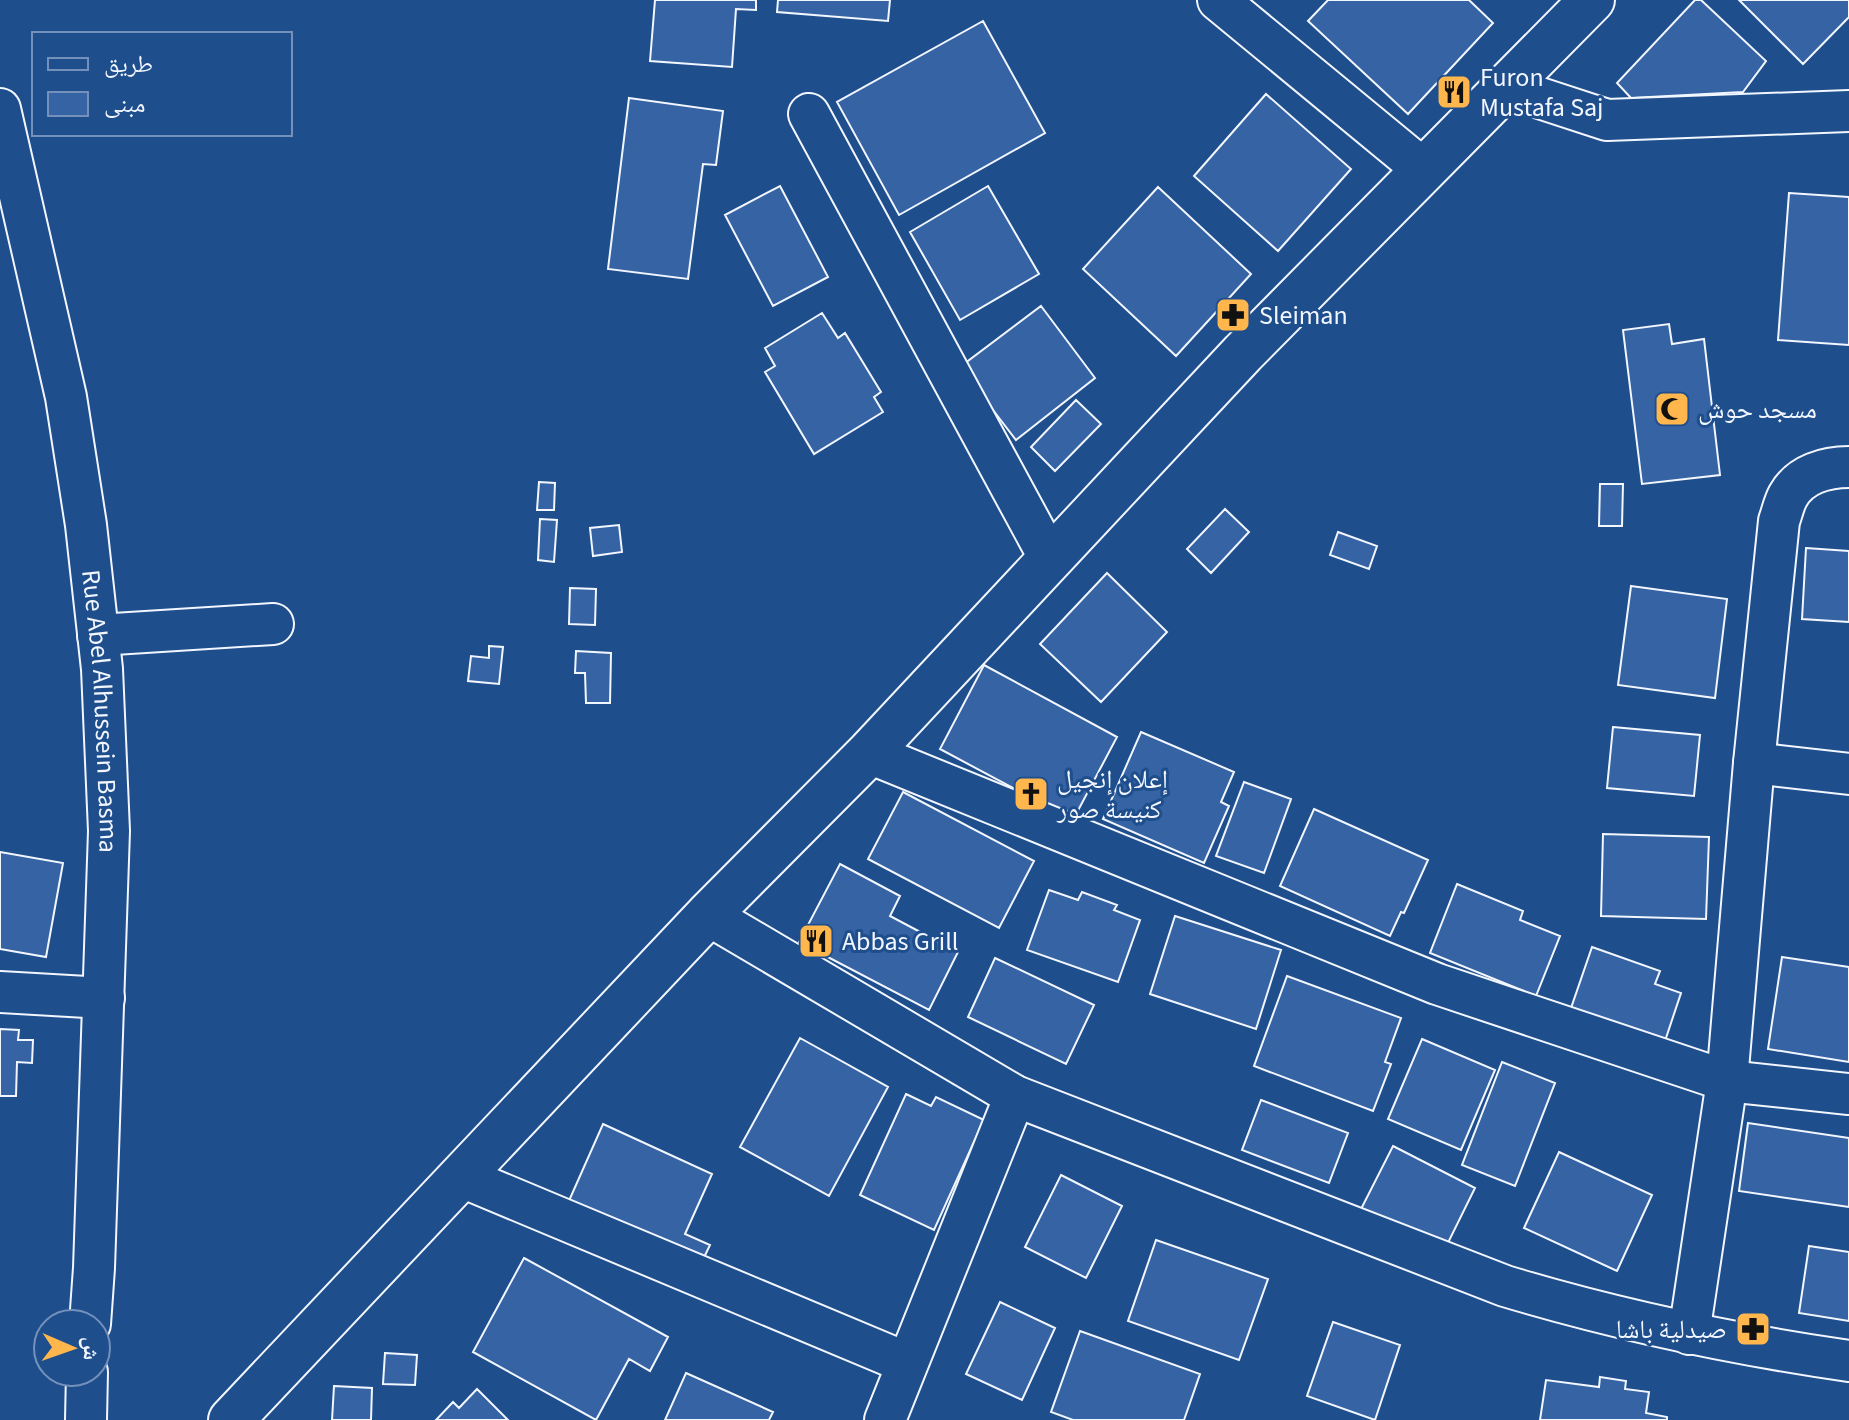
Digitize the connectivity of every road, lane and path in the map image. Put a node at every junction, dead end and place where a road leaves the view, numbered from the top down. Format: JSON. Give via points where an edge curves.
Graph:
{"nodes":[{"id":1,"x":1218,"y":0,"type":"edge"},
{"id":2,"x":1592,"y":0,"type":"edge"},
{"id":3,"x":1506,"y":87,"type":"junction"},
{"id":4,"x":0,"y":109,"type":"edge"},
{"id":5,"x":1849,"y":111,"type":"edge"},
{"id":6,"x":809,"y":114,"type":"dead end"},
{"id":7,"x":1424,"y":170,"type":"junction"},
{"id":8,"x":16,"y":250,"type":"edge"},
{"id":9,"x":1849,"y":467,"type":"edge"},
{"id":10,"x":1050,"y":559,"type":"junction"},
{"id":11,"x":273,"y":624,"type":"dead end"},
{"id":12,"x":98,"y":635,"type":"junction"},
{"id":13,"x":869,"y":753,"type":"junction"},
{"id":14,"x":1754,"y":763,"type":"junction"},
{"id":15,"x":1849,"y":774,"type":"edge"},
{"id":16,"x":708,"y":915,"type":"junction"},
{"id":17,"x":0,"y":992,"type":"edge"},
{"id":18,"x":104,"y":998,"type":"junction"},
{"id":19,"x":1727,"y":1081,"type":"junction"},
{"id":20,"x":1849,"y":1094,"type":"edge"},
{"id":21,"x":1015,"y":1096,"type":"junction"},
{"id":22,"x":462,"y":1177,"type":"junction"},
{"id":23,"x":91,"y":1308,"type":"edge"},
{"id":24,"x":1689,"y":1334,"type":"junction"},
{"id":25,"x":1849,"y":1361,"type":"edge"},
{"id":26,"x":907,"y":1363,"type":"junction"},
{"id":27,"x":87,"y":1388,"type":"edge"},
{"id":28,"x":86,"y":1420,"type":"edge"},
{"id":29,"x":231,"y":1420,"type":"edge"},
{"id":30,"x":885,"y":1420,"type":"edge"}],
"edges":[{"from":1,"to":7,"type":"street"},
{"from":2,"to":3,"type":"main road"},
{"from":3,"to":5,"type":"street","via":[[1607,120]]},
{"from":3,"to":7,"type":"main road"},
{"from":4,"to":8,"type":"street","name":"Rue Abel Alhussein Basma"},
{"from":6,"to":10,"type":"street"},
{"from":7,"to":10,"type":"main road"},
{"from":8,"to":12,"type":"street","name":"Rue Abel Alhussein Basma","via":[[66,397]]},
{"from":9,"to":14,"type":"street","via":[[1807,475],[1789,494],[1779,521]]},
{"from":10,"to":13,"type":"main road"},
{"from":11,"to":12,"type":"street"},
{"from":12,"to":18,"type":"street","name":"Rue Abel Alhussein Basma","via":[[109,831]]},
{"from":13,"to":16,"type":"main road"},
{"from":13,"to":19,"type":"street","via":[[1437,984]]},
{"from":14,"to":15,"type":"street"},
{"from":14,"to":19,"type":"street"},
{"from":16,"to":21,"type":"street"},
{"from":16,"to":22,"type":"main road"},
{"from":17,"to":18,"type":"street"},
{"from":18,"to":23,"type":"street","name":"Rue Abel Alhussein Basma"},
{"from":19,"to":20,"type":"street"},
{"from":19,"to":24,"type":"street"},
{"from":21,"to":24,"type":"street","via":[[1505,1286]]},
{"from":21,"to":26,"type":"street"},
{"from":22,"to":26,"type":"street"},
{"from":22,"to":29,"type":"main road"},
{"from":24,"to":25,"type":"street"},
{"from":26,"to":30,"type":"street"},
{"from":27,"to":28,"type":"street"}]}
